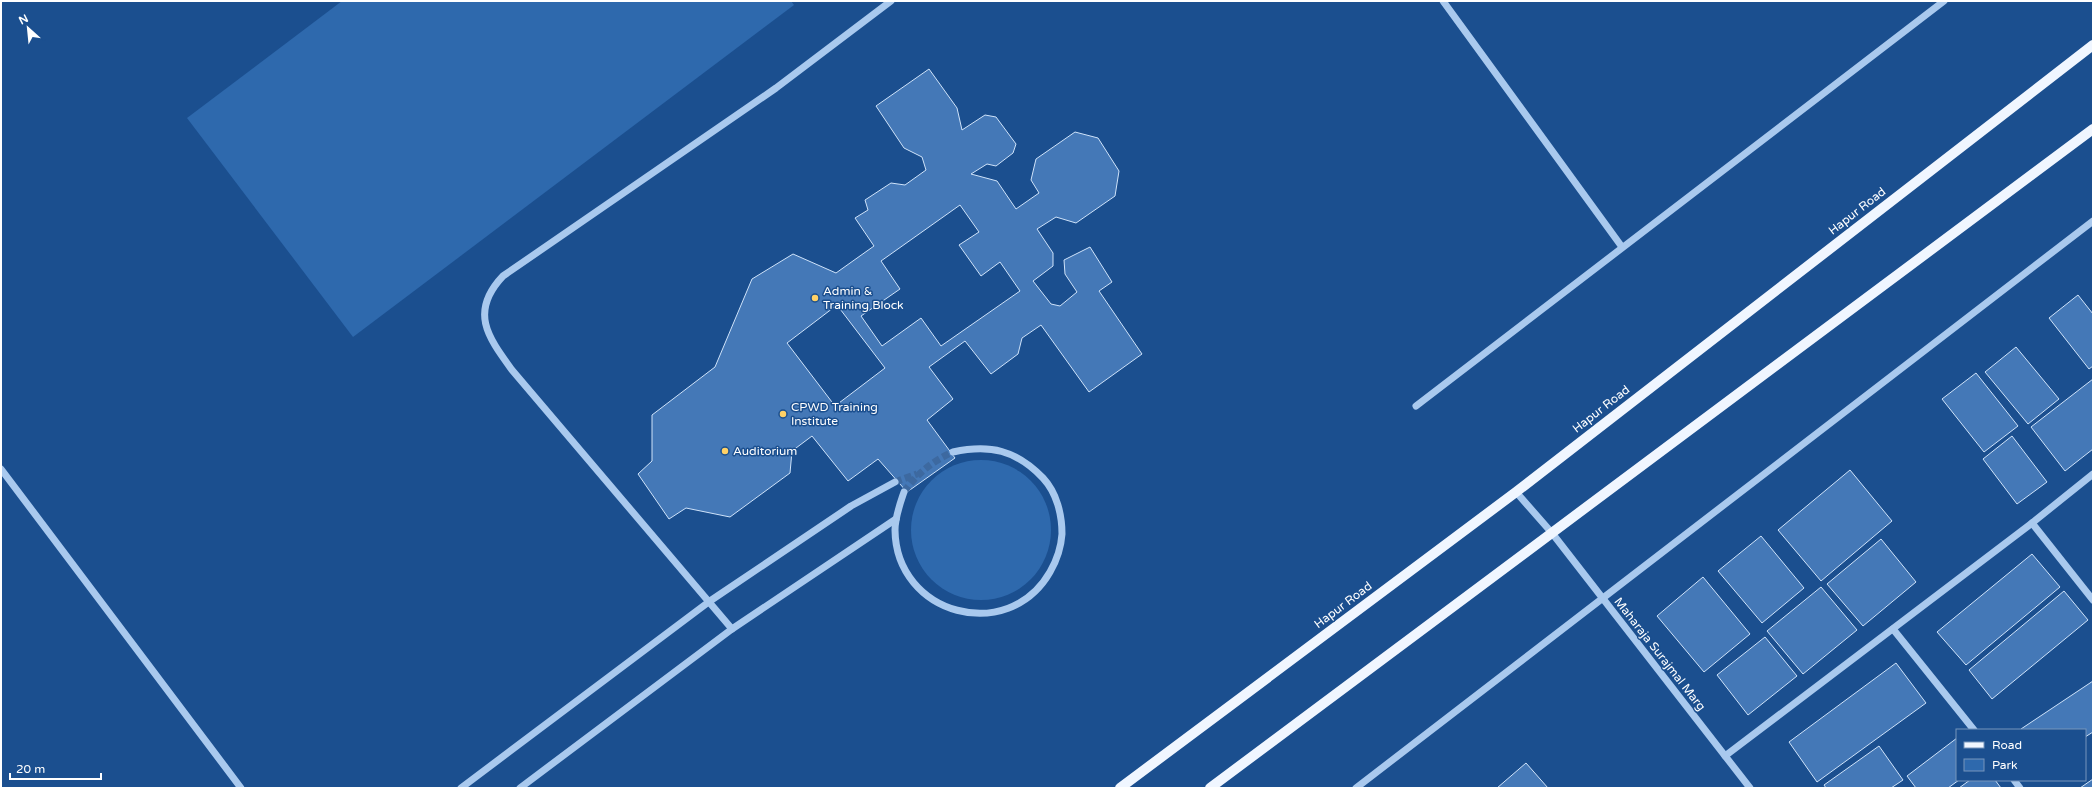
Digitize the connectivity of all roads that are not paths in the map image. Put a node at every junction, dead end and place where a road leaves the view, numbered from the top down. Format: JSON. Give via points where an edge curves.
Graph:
{"nodes":[{"id":1,"x":891,"y":1,"type":"edge"},
{"id":2,"x":1443,"y":1,"type":"edge"},
{"id":3,"x":1944,"y":1,"type":"edge"},
{"id":4,"x":2093,"y":45,"type":"edge"},
{"id":5,"x":2093,"y":129,"type":"edge"},
{"id":6,"x":2093,"y":220,"type":"edge"},
{"id":7,"x":1622,"y":247,"type":"junction"},
{"id":8,"x":1416,"y":406,"type":"dead end"},
{"id":9,"x":953,"y":452,"type":"tunnel mouth"},
{"id":10,"x":1,"y":468,"type":"edge"},
{"id":11,"x":2093,"y":474,"type":"edge"},
{"id":12,"x":895,"y":482,"type":"tunnel mouth"},
{"id":13,"x":904,"y":492,"type":"tunnel mouth"},
{"id":14,"x":1516,"y":492,"type":"junction"},
{"id":15,"x":896,"y":519,"type":"junction"},
{"id":16,"x":2032,"y":523,"type":"junction"},
{"id":17,"x":1552,"y":533,"type":"junction"},
{"id":18,"x":1602,"y":597,"type":"junction"},
{"id":19,"x":2093,"y":600,"type":"edge"},
{"id":20,"x":710,"y":601,"type":"junction"},
{"id":21,"x":732,"y":629,"type":"junction"},
{"id":22,"x":1893,"y":629,"type":"junction"},
{"id":23,"x":1973,"y":729,"type":"edge"},
{"id":24,"x":1725,"y":756,"type":"junction"},
{"id":25,"x":241,"y":788,"type":"edge"},
{"id":26,"x":461,"y":788,"type":"edge"},
{"id":27,"x":520,"y":788,"type":"edge"},
{"id":28,"x":1120,"y":788,"type":"edge"},
{"id":29,"x":1210,"y":788,"type":"edge"},
{"id":30,"x":1356,"y":788,"type":"edge"},
{"id":31,"x":1750,"y":788,"type":"edge"}],
"edges":[{"from":1,"to":20,"type":"street","via":[[776,88],[504,276],[496,284],[487,304],[485,328],[512,370]]},
{"from":2,"to":7,"type":"street"},
{"from":3,"to":7,"type":"street"},
{"from":4,"to":14,"type":"main road","name":"Hapur Road"},
{"from":5,"to":17,"type":"main road"},
{"from":6,"to":18,"type":"street"},
{"from":7,"to":8,"type":"street"},
{"from":9,"to":15,"type":"street","via":[[974,448],[995,449],[1015,456],[1032,467],[1047,482],[1057,501],[1062,521],[1061,542],[1056,562],[1045,581],[1030,596],[1012,607],[992,613],[971,614],[950,609],[931,599],[916,586],[904,568],[897,548]]},
{"from":10,"to":25,"type":"street"},
{"from":11,"to":16,"type":"street"},
{"from":12,"to":20,"type":"street","via":[[851,506]]},
{"from":13,"to":15,"type":"street"},
{"from":14,"to":17,"type":"street","name":"Maharaja Surajmal Marg"},
{"from":14,"to":28,"type":"main road","name":"Hapur Road"},
{"from":15,"to":21,"type":"street"},
{"from":16,"to":19,"type":"street"},
{"from":16,"to":22,"type":"street"},
{"from":17,"to":18,"type":"street","name":"Maharaja Surajmal Marg"},
{"from":17,"to":29,"type":"main road"},
{"from":18,"to":24,"type":"street","name":"Maharaja Surajmal Marg"},
{"from":18,"to":30,"type":"street"},
{"from":20,"to":21,"type":"street"},
{"from":20,"to":26,"type":"street"},
{"from":21,"to":27,"type":"street"},
{"from":22,"to":23,"type":"street"},
{"from":22,"to":24,"type":"street"},
{"from":24,"to":31,"type":"street","name":"Maharaja Surajmal Marg"}]}
